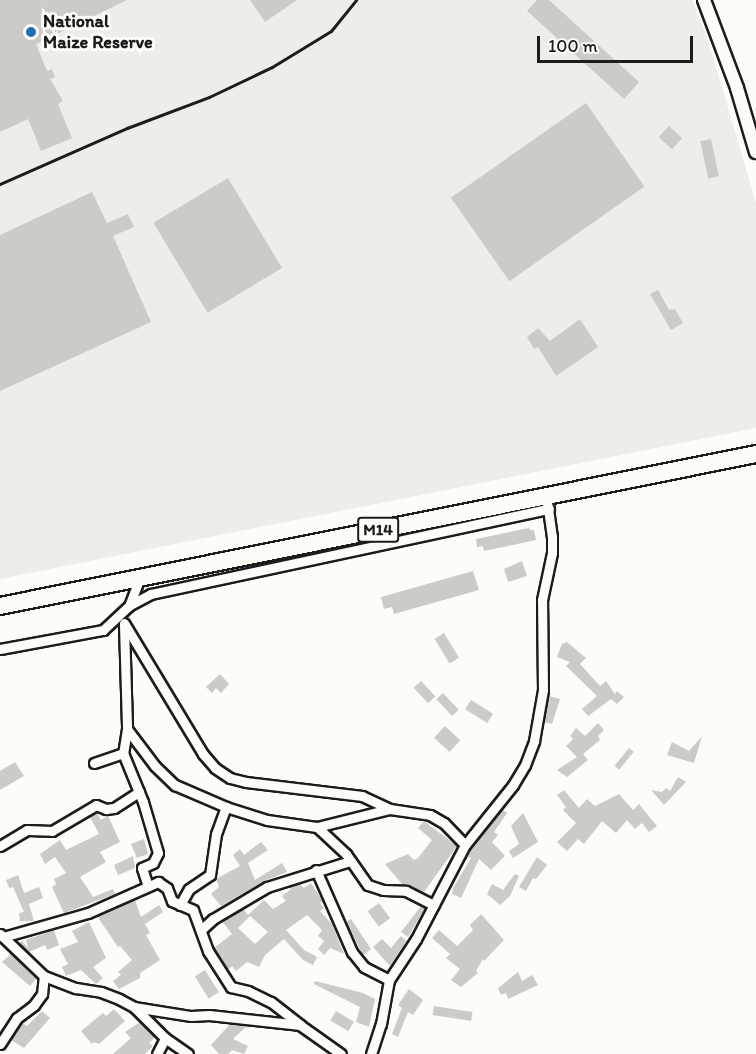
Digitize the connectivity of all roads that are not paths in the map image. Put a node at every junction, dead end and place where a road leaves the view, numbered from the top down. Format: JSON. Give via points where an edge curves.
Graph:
{"nodes":[{"id":1,"x":704,"y":0,"type":"edge"},
{"id":2,"x":756,"y":152,"type":"edge"},
{"id":3,"x":756,"y":454,"type":"edge"},
{"id":4,"x":548,"y":502,"type":"junction"},
{"id":5,"x":140,"y":578,"type":"junction"},
{"id":6,"x":130,"y":605,"type":"junction"},
{"id":7,"x":0,"y":606,"type":"edge"},
{"id":8,"x":124,"y":623,"type":"junction"},
{"id":9,"x":0,"y":649,"type":"edge"},
{"id":10,"x":127,"y":729,"type":"junction"},
{"id":11,"x":123,"y":753,"type":"junction"},
{"id":12,"x":94,"y":764,"type":"dead end"},
{"id":13,"x":139,"y":792,"type":"junction"},
{"id":14,"x":226,"y":807,"type":"junction"},
{"id":15,"x":390,"y":808,"type":"junction"},
{"id":16,"x":316,"y":827,"type":"junction"},
{"id":17,"x":465,"y":844,"type":"junction"},
{"id":18,"x":0,"y":846,"type":"edge"},
{"id":19,"x":350,"y":861,"type":"junction"},
{"id":20,"x":316,"y":870,"type":"junction"},
{"id":21,"x":148,"y":886,"type":"junction"},
{"id":22,"x":180,"y":905,"type":"junction"},
{"id":23,"x":434,"y":905,"type":"junction"},
{"id":24,"x":201,"y":930,"type":"junction"},
{"id":25,"x":2,"y":935,"type":"edge"},
{"id":26,"x":44,"y":976,"type":"junction"},
{"id":27,"x":389,"y":980,"type":"junction"},
{"id":28,"x":134,"y":1007,"type":"junction"},
{"id":29,"x":300,"y":1025,"type":"junction"},
{"id":30,"x":165,"y":1038,"type":"junction"},
{"id":31,"x":0,"y":1044,"type":"edge"},
{"id":32,"x":157,"y":1054,"type":"edge"},
{"id":33,"x":188,"y":1054,"type":"edge"},
{"id":34,"x":341,"y":1054,"type":"edge"},
{"id":35,"x":371,"y":1054,"type":"edge"}],
"edges":[{"from":1,"to":2,"type":"street"},
{"from":3,"to":4,"type":"highway","number":"M14"},
{"from":4,"to":5,"type":"highway","number":"M14"},
{"from":4,"to":6,"type":"street","via":[[151,594]]},
{"from":4,"to":17,"type":"street","via":[[552,537],[542,600],[543,690],[534,741],[513,785]]},
{"from":5,"to":6,"type":"street"},
{"from":5,"to":7,"type":"highway","number":"M14"},
{"from":6,"to":8,"type":"street"},
{"from":6,"to":9,"type":"street","via":[[103,630]]},
{"from":8,"to":10,"type":"street"},
{"from":8,"to":15,"type":"street","via":[[202,754],[215,768],[246,782],[362,796]]},
{"from":10,"to":11,"type":"street"},
{"from":10,"to":14,"type":"street","via":[[176,786]]},
{"from":11,"to":12,"type":"street"},
{"from":11,"to":13,"type":"street"},
{"from":13,"to":18,"type":"street","via":[[114,808],[96,805],[52,831],[27,830]]},
{"from":13,"to":21,"type":"street","via":[[159,853],[153,863],[142,867]]},
{"from":14,"to":16,"type":"street"},
{"from":14,"to":22,"type":"street","via":[[216,834],[210,875],[189,889]]},
{"from":15,"to":16,"type":"street"},
{"from":15,"to":17,"type":"street","via":[[430,815]]},
{"from":16,"to":19,"type":"street"},
{"from":17,"to":23,"type":"street"},
{"from":19,"to":20,"type":"street"},
{"from":19,"to":23,"type":"street","via":[[368,885],[406,891]]},
{"from":20,"to":24,"type":"street","via":[[267,887]]},
{"from":20,"to":27,"type":"street","via":[[352,952],[364,967]]},
{"from":21,"to":22,"type":"street","via":[[158,882],[167,888],[172,901]]},
{"from":21,"to":25,"type":"street","via":[[88,913]]},
{"from":22,"to":24,"type":"street","via":[[193,910]]},
{"from":23,"to":27,"type":"street"},
{"from":24,"to":29,"type":"street","via":[[208,951],[231,987],[271,1002]]},
{"from":25,"to":26,"type":"street"},
{"from":26,"to":28,"type":"street","via":[[75,988],[101,992]]},
{"from":26,"to":31,"type":"street","via":[[42,994],[17,1018]]},
{"from":27,"to":35,"type":"street"},
{"from":28,"to":29,"type":"street"},
{"from":28,"to":30,"type":"street"},
{"from":29,"to":34,"type":"street"},
{"from":30,"to":32,"type":"street"},
{"from":30,"to":33,"type":"street"}]}
